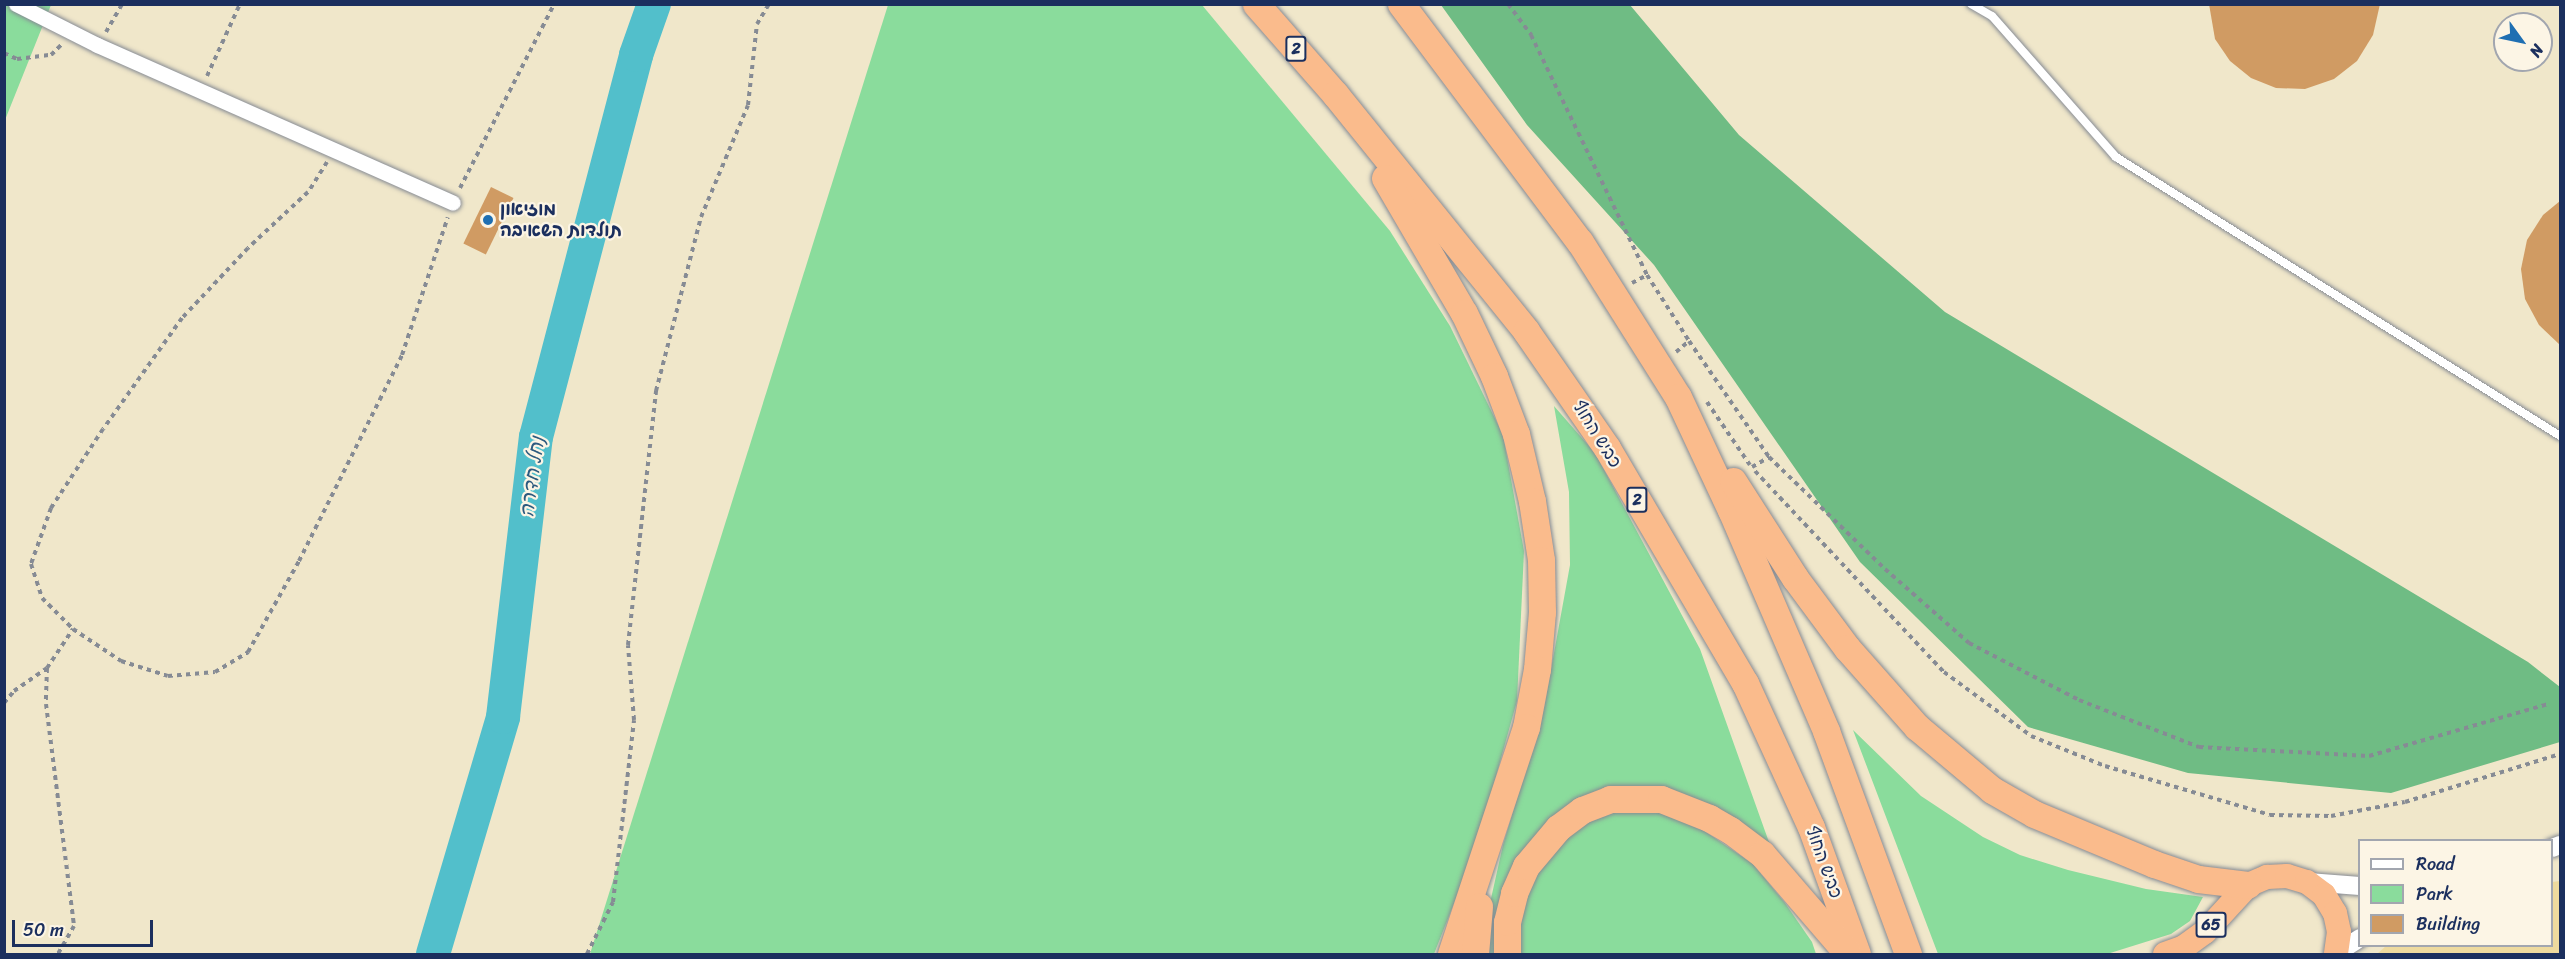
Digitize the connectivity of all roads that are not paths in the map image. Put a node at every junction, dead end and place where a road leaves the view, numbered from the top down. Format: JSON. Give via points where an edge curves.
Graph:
{"nodes":[{"id":1,"x":16,"y":4,"type":"edge"},
{"id":2,"x":1257,"y":4,"type":"edge"},
{"id":3,"x":1401,"y":4,"type":"edge"},
{"id":4,"x":1971,"y":4,"type":"edge"},
{"id":5,"x":1335,"y":94,"type":"junction"},
{"id":6,"x":453,"y":203,"type":"road end"},
{"id":7,"x":1678,"y":397,"type":"junction"},
{"id":8,"x":2560,"y":436,"type":"edge"},
{"id":9,"x":1498,"y":813,"type":"junction"},
{"id":10,"x":2307,"y":882,"type":"junction"},
{"id":11,"x":2248,"y":885,"type":"junction"},
{"id":12,"x":2358,"y":886,"type":"edge"},
{"id":13,"x":2358,"y":939,"type":"edge"},
{"id":14,"x":1451,"y":954,"type":"edge"},
{"id":15,"x":1475,"y":954,"type":"edge"},
{"id":16,"x":1507,"y":954,"type":"edge"},
{"id":17,"x":1848,"y":954,"type":"edge"},
{"id":18,"x":1857,"y":954,"type":"edge"},
{"id":19,"x":1908,"y":954,"type":"edge"},
{"id":20,"x":2165,"y":954,"type":"edge"},
{"id":21,"x":2336,"y":954,"type":"edge"}],
"edges":[{"from":1,"to":6,"type":"street","via":[[97,45]]},
{"from":2,"to":5,"type":"highway","name":"כביש החוף","number":"2"},
{"from":3,"to":7,"type":"highway","via":[[1580,242]]},
{"from":4,"to":8,"type":"lane","via":[[1992,16],[2116,157]]},
{"from":5,"to":9,"type":"highway","via":[[1464,313],[1512,424],[1532,501],[1541,560],[1538,669],[1526,727]]},
{"from":5,"to":18,"type":"highway","name":"כביש החוף","number":"2","via":[[1526,331],[1607,448],[1745,683],[1811,827]]},
{"from":7,"to":11,"type":"highway","via":[[1795,578],[1847,648],[1887,695],[1954,760],[1992,790],[2081,835],[2198,879]]},
{"from":7,"to":19,"type":"highway","via":[[1827,731]]},
{"from":9,"to":14,"type":"highway"},
{"from":9,"to":15,"type":"highway","via":[[1480,898]]},
{"from":10,"to":11,"type":"highway","via":[[2287,876],[2267,877]]},
{"from":10,"to":12,"type":"street"},
{"from":10,"to":21,"type":"highway","via":[[2324,895],[2335,912],[2339,932]]},
{"from":11,"to":20,"type":"highway","number":"65","via":[[2205,932],[2184,947]]},
{"from":13,"to":21,"type":"street"},
{"from":16,"to":17,"type":"highway","via":[[1507,922],[1514,892],[1526,866],[1558,828],[1582,810],[1610,799],[1661,799],[1730,830],[1762,854]]}]}
